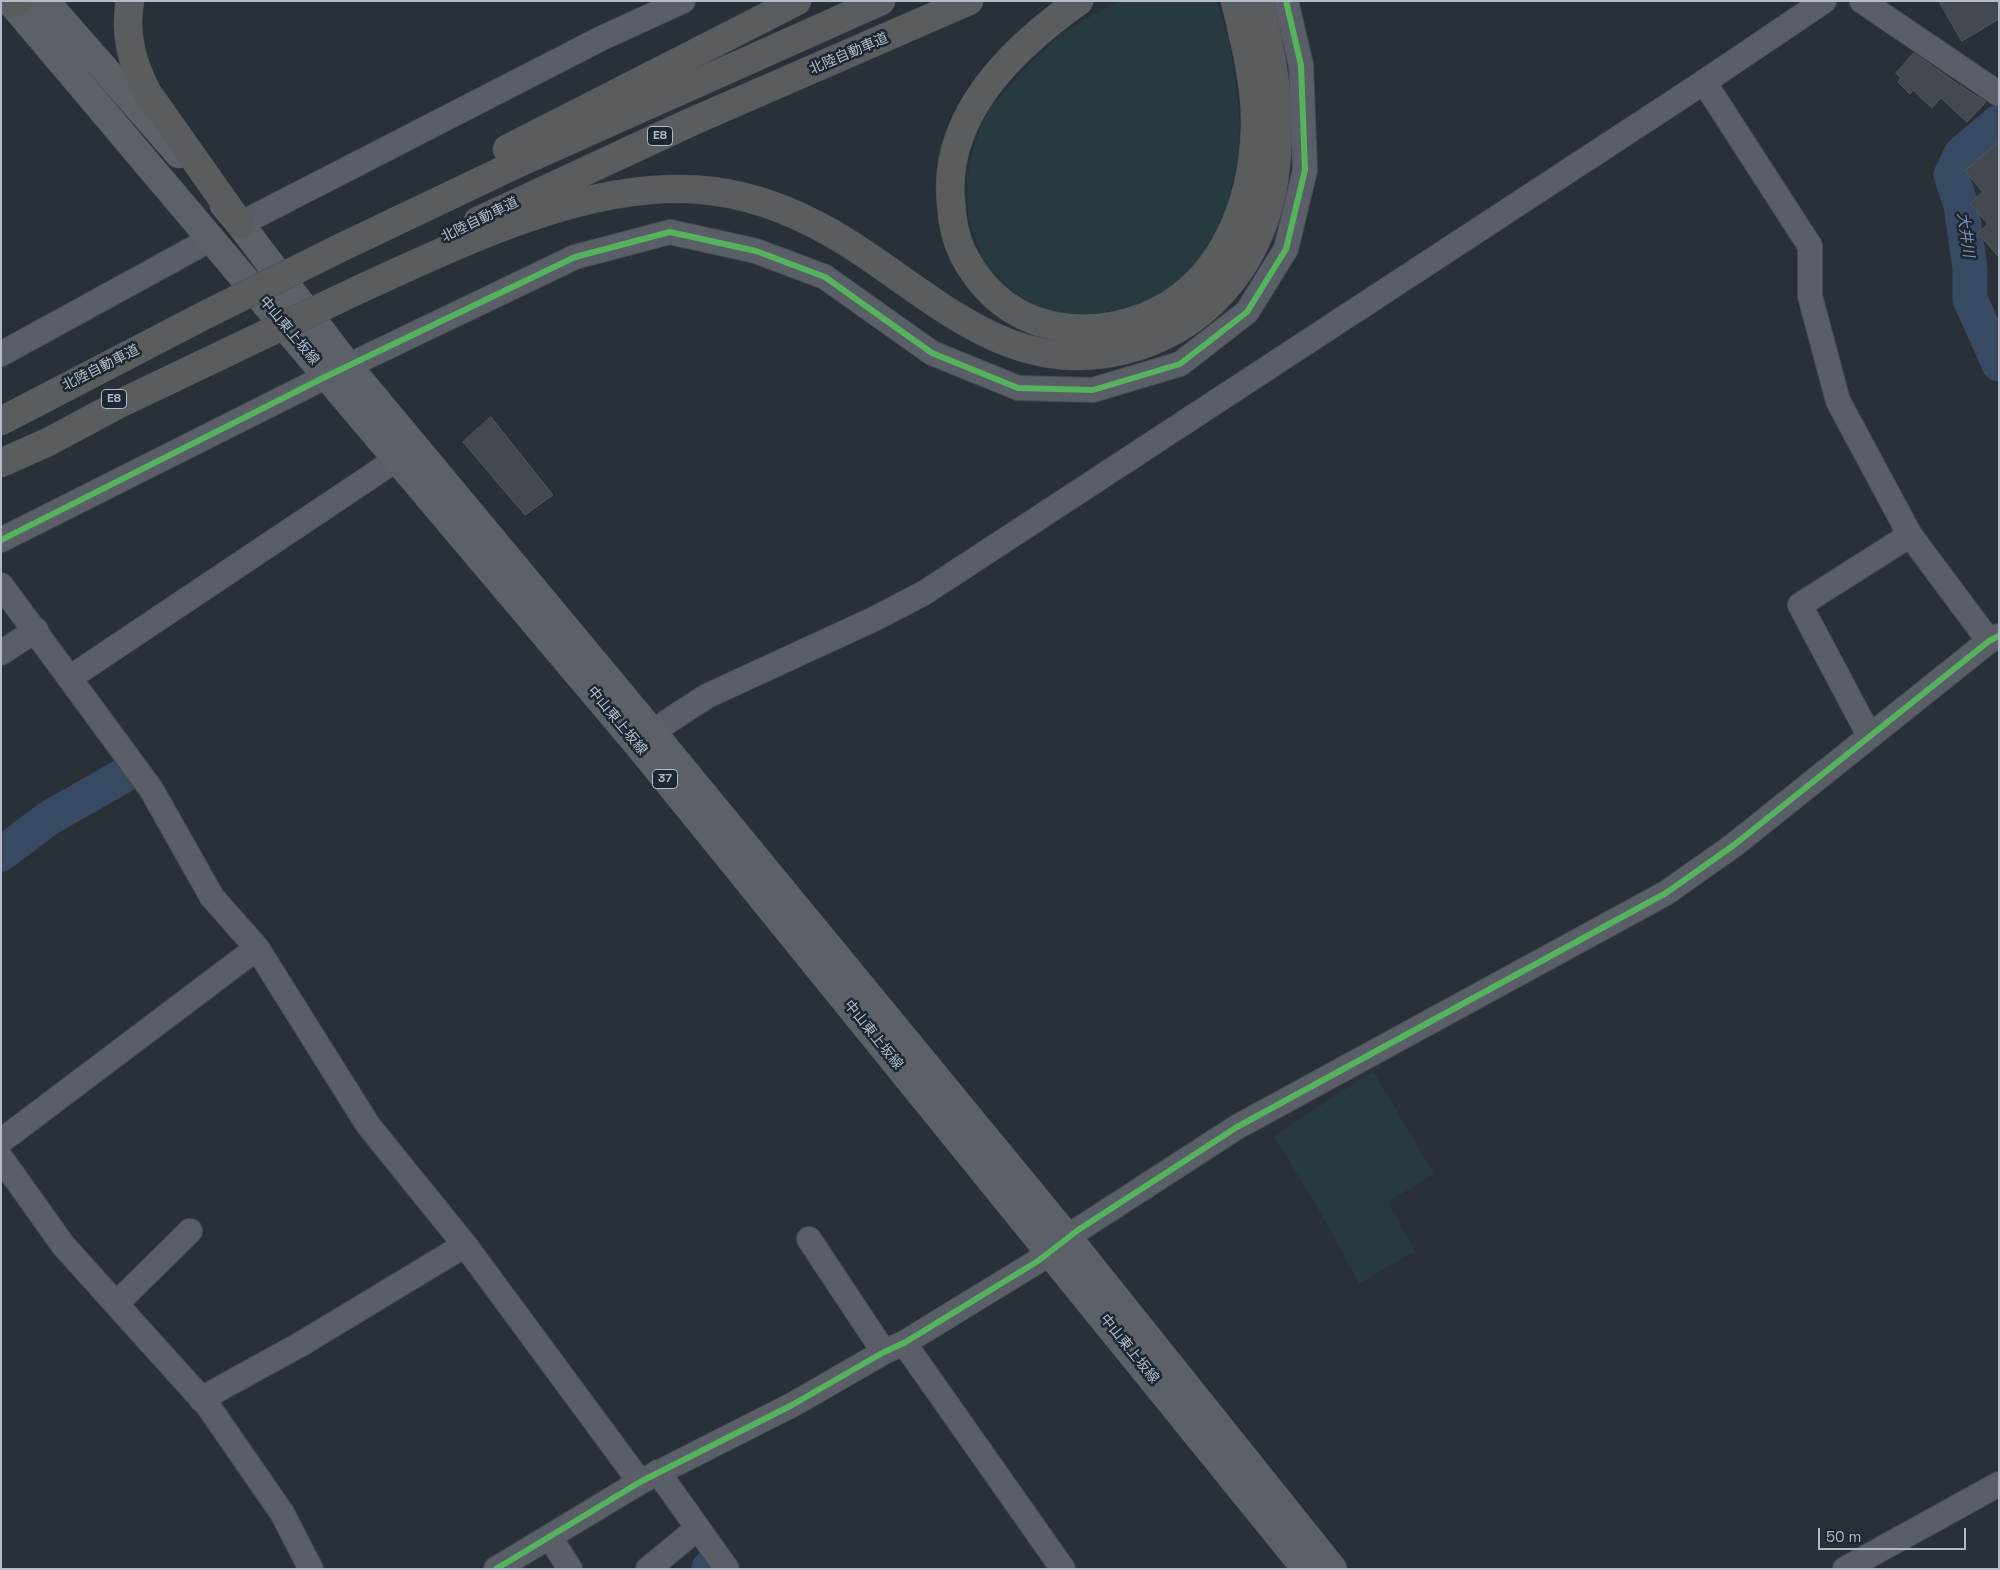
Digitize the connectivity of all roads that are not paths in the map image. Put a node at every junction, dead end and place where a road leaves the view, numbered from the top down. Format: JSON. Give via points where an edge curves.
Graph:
{"nodes":[{"id":1,"x":45,"y":1,"type":"edge"},
{"id":2,"x":130,"y":1,"type":"edge"},
{"id":3,"x":683,"y":1,"type":"edge"},
{"id":4,"x":797,"y":1,"type":"edge"},
{"id":5,"x":881,"y":1,"type":"edge"},
{"id":6,"x":969,"y":1,"type":"edge"},
{"id":7,"x":1079,"y":1,"type":"edge"},
{"id":8,"x":1234,"y":1,"type":"edge"},
{"id":9,"x":1259,"y":1,"type":"edge"},
{"id":10,"x":1286,"y":1,"type":"edge"},
{"id":11,"x":1824,"y":1,"type":"edge"},
{"id":12,"x":1862,"y":1,"type":"edge"},
{"id":13,"x":11,"y":4,"type":"edge"},
{"id":14,"x":1704,"y":82,"type":"junction"},
{"id":15,"x":1999,"y":94,"type":"edge"},
{"id":16,"x":240,"y":224,"type":"junction"},
{"id":17,"x":211,"y":239,"type":"junction"},
{"id":18,"x":337,"y":246,"type":"junction"},
{"id":19,"x":357,"y":284,"type":"junction"},
{"id":20,"x":1,"y":354,"type":"edge"},
{"id":21,"x":337,"y":371,"type":"junction"},
{"id":22,"x":1,"y":421,"type":"edge"},
{"id":23,"x":406,"y":452,"type":"junction"},
{"id":24,"x":1,"y":463,"type":"edge"},
{"id":25,"x":1910,"y":534,"type":"junction"},
{"id":26,"x":1,"y":540,"type":"edge"},
{"id":27,"x":1,"y":585,"type":"edge"},
{"id":28,"x":36,"y":630,"type":"junction"},
{"id":29,"x":1994,"y":638,"type":"edge"},
{"id":30,"x":1,"y":653,"type":"edge"},
{"id":31,"x":71,"y":677,"type":"junction"},
{"id":32,"x":1869,"y":735,"type":"junction"},
{"id":33,"x":646,"y":739,"type":"junction"},
{"id":34,"x":257,"y":948,"type":"junction"},
{"id":35,"x":1,"y":1141,"type":"edge"},
{"id":36,"x":1,"y":1158,"type":"edge"},
{"id":37,"x":190,"y":1231,"type":"dead end"},
{"id":38,"x":809,"y":1239,"type":"dead end"},
{"id":39,"x":465,"y":1245,"type":"junction"},
{"id":40,"x":1059,"y":1245,"type":"junction"},
{"id":41,"x":116,"y":1304,"type":"junction"},
{"id":42,"x":894,"y":1347,"type":"junction"},
{"id":43,"x":201,"y":1399,"type":"junction"},
{"id":44,"x":649,"y":1477,"type":"junction"},
{"id":45,"x":1999,"y":1484,"type":"edge"},
{"id":46,"x":698,"y":1528,"type":"junction"},
{"id":47,"x":550,"y":1537,"type":"junction"},
{"id":48,"x":311,"y":1569,"type":"edge"},
{"id":49,"x":496,"y":1569,"type":"edge"},
{"id":50,"x":570,"y":1569,"type":"edge"},
{"id":51,"x":648,"y":1569,"type":"edge"},
{"id":52,"x":727,"y":1569,"type":"edge"},
{"id":53,"x":1063,"y":1569,"type":"edge"},
{"id":54,"x":1306,"y":1569,"type":"edge"},
{"id":55,"x":1333,"y":1569,"type":"edge"},
{"id":56,"x":1845,"y":1569,"type":"edge"}],
"edges":[{"from":1,"to":16,"type":"main road","name":"中山東上坂線","number":"37"},
{"from":2,"to":16,"type":"highway","via":[[128,43],[138,75]]},
{"from":3,"to":16,"type":"street","via":[[602,38]]},
{"from":4,"to":18,"type":"highway","via":[[504,151]]},
{"from":5,"to":18,"type":"highway","name":"北陸自動車道","number":"E8"},
{"from":6,"to":19,"type":"highway","name":"北陸自動車道","number":"E8","via":[[692,122]]},
{"from":7,"to":8,"type":"highway","via":[[1027,42],[983,92],[958,139],[951,165],[950,193],[952,221],[960,247],[970,269],[984,286],[1018,313],[1061,327],[1085,329],[1130,322],[1173,302],[1193,286],[1227,244],[1248,186],[1255,126],[1248,58]]},
{"from":9,"to":19,"type":"highway","via":[[1270,52],[1278,118],[1274,180],[1260,231],[1236,276],[1202,313],[1154,341],[1124,351],[1096,356],[1066,356],[1034,352],[1002,341],[932,302],[849,243],[811,222],[744,196],[680,188],[615,195],[576,204],[489,233]]},
{"from":10,"to":21,"type":"street","via":[[1301,65],[1305,170],[1286,249],[1247,312],[1180,364],[1093,390],[1018,388],[932,353],[825,277],[756,251],[670,232],[575,257]]},
{"from":11,"to":14,"type":"street"},
{"from":12,"to":15,"type":"street"},
{"from":13,"to":17,"type":"main road","name":"中山東上坂線","number":"37"},
{"from":14,"to":25,"type":"street","via":[[1810,246],[1810,296],[1838,401]]},
{"from":14,"to":33,"type":"street","via":[[924,593],[706,696]]},
{"from":16,"to":21,"type":"main road","name":"中山東上坂線","number":"37"},
{"from":17,"to":20,"type":"street"},
{"from":17,"to":21,"type":"main road","name":"中山東上坂線","number":"37"},
{"from":18,"to":22,"type":"highway","name":"北陸自動車道","number":"E8","bridge":true},
{"from":19,"to":24,"type":"highway","bridge":true},
{"from":21,"to":23,"type":"main road","name":"中山東上坂線","number":"37"},
{"from":21,"to":26,"type":"street"},
{"from":23,"to":31,"type":"street"},
{"from":23,"to":33,"type":"main road","name":"中山東上坂線","number":"37"},
{"from":25,"to":29,"type":"street"},
{"from":25,"to":32,"type":"street","via":[[1800,605]]},
{"from":27,"to":28,"type":"street"},
{"from":28,"to":30,"type":"street"},
{"from":28,"to":31,"type":"street"},
{"from":29,"to":32,"type":"street"},
{"from":31,"to":34,"type":"street","via":[[151,789],[212,897]]},
{"from":32,"to":40,"type":"street","via":[[1734,845],[1666,893],[1237,1127]]},
{"from":33,"to":40,"type":"main road","name":"中山東上坂線","number":"37"},
{"from":34,"to":35,"type":"street"},
{"from":34,"to":39,"type":"street","via":[[368,1124]]},
{"from":36,"to":41,"type":"street","via":[[63,1245]]},
{"from":37,"to":41,"type":"street"},
{"from":38,"to":42,"type":"street"},
{"from":39,"to":43,"type":"street","via":[[301,1344]]},
{"from":39,"to":44,"type":"street"},
{"from":40,"to":42,"type":"street"},
{"from":40,"to":54,"type":"main road","name":"中山東上坂線","number":"37"},
{"from":40,"to":55,"type":"main road","name":"中山東上坂線","number":"37"},
{"from":41,"to":43,"type":"street"},
{"from":42,"to":44,"type":"street","via":[[792,1405]]},
{"from":42,"to":53,"type":"street"},
{"from":43,"to":48,"type":"street","via":[[282,1513]]},
{"from":44,"to":46,"type":"street"},
{"from":44,"to":47,"type":"street"},
{"from":45,"to":56,"type":"street"},
{"from":46,"to":51,"type":"street"},
{"from":46,"to":52,"type":"street"},
{"from":47,"to":49,"type":"street"},
{"from":47,"to":50,"type":"street"}]}
